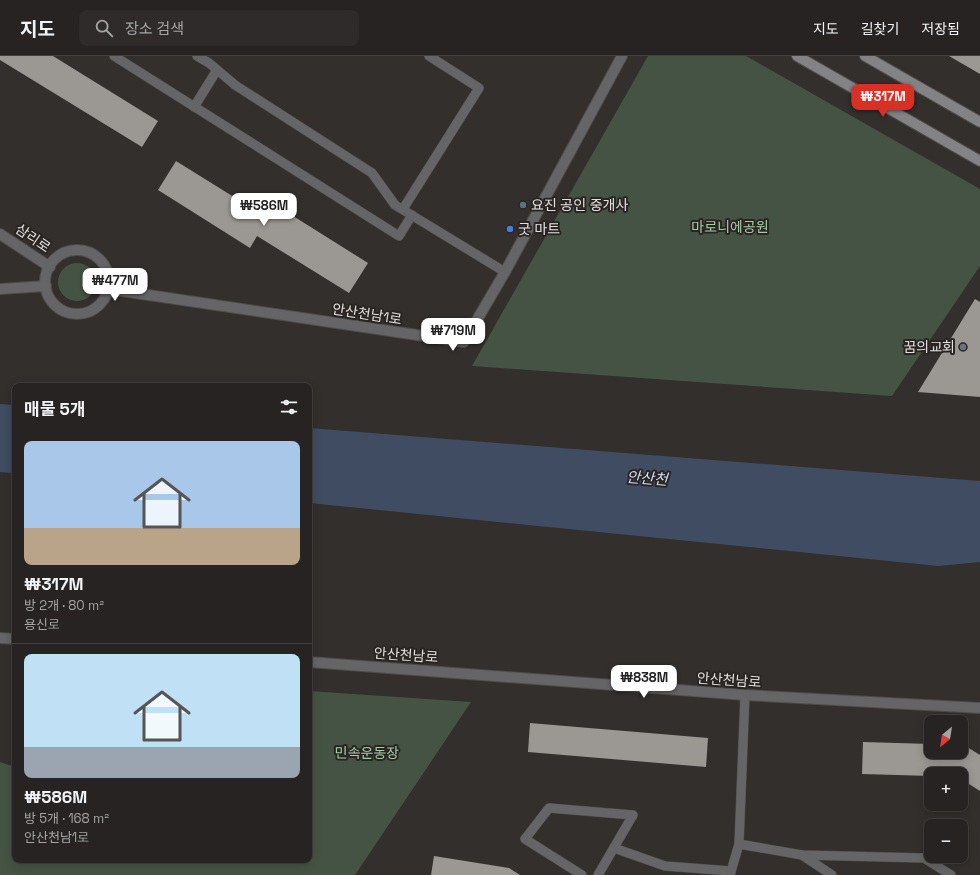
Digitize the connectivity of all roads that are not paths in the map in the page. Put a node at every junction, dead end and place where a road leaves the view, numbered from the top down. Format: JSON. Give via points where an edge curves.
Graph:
{"nodes":[{"id":1,"x":114,"y":56,"type":"edge"},
{"id":2,"x":197,"y":56,"type":"edge"},
{"id":3,"x":429,"y":56,"type":"edge"},
{"id":4,"x":622,"y":56,"type":"edge"},
{"id":5,"x":797,"y":56,"type":"edge"},
{"id":6,"x":865,"y":56,"type":"edge"},
{"id":7,"x":217,"y":70,"type":"junction"},
{"id":8,"x":194,"y":106,"type":"junction"},
{"id":9,"x":980,"y":122,"type":"edge"},
{"id":10,"x":980,"y":161,"type":"edge"},
{"id":11,"x":403,"y":209,"type":"junction"},
{"id":12,"x":412,"y":215,"type":"junction"},
{"id":13,"x":0,"y":234,"type":"edge"},
{"id":14,"x":50,"y":267,"type":"junction"},
{"id":15,"x":505,"y":272,"type":"junction"},
{"id":16,"x":46,"y":286,"type":"junction"},
{"id":17,"x":0,"y":289,"type":"edge"},
{"id":18,"x":108,"y":289,"type":"junction"},
{"id":19,"x":0,"y":638,"type":"edge"},
{"id":20,"x":12,"y":640,"type":"edge"},
{"id":21,"x":312,"y":662,"type":"edge"},
{"id":22,"x":745,"y":696,"type":"junction"},
{"id":23,"x":980,"y":708,"type":"edge"},
{"id":24,"x":740,"y":844,"type":"junction"},
{"id":25,"x":614,"y":848,"type":"junction"},
{"id":26,"x":802,"y":855,"type":"junction"},
{"id":27,"x":731,"y":873,"type":"edge"},
{"id":28,"x":582,"y":875,"type":"edge"},
{"id":29,"x":598,"y":875,"type":"edge"},
{"id":30,"x":832,"y":875,"type":"edge"},
{"id":31,"x":951,"y":875,"type":"edge"}],
"edges":[{"from":1,"to":8,"type":"lane"},
{"from":2,"to":7,"type":"lane"},
{"from":3,"to":11,"type":"lane","via":[[479,88]]},
{"from":4,"to":15,"type":"street","name":"안산천남1로"},
{"from":5,"to":10,"type":"main road"},
{"from":6,"to":9,"type":"main road"},
{"from":7,"to":8,"type":"lane"},
{"from":7,"to":11,"type":"lane","via":[[235,86],[372,173],[395,205]]},
{"from":8,"to":12,"type":"lane","via":[[399,236]]},
{"from":11,"to":12,"type":"lane"},
{"from":12,"to":15,"type":"lane"},
{"from":13,"to":14,"type":"street","name":"삼리로"},
{"from":14,"to":16,"type":"street","via":[[46,274]]},
{"from":14,"to":18,"type":"street","via":[[57,257],[66,252],[85,251],[95,255],[102,262],[109,280]]},
{"from":15,"to":18,"type":"street","name":"안산천남1로","via":[[464,342]]},
{"from":16,"to":17,"type":"street"},
{"from":16,"to":18,"type":"street","via":[[53,302],[60,309],[79,314],[98,307]]},
{"from":19,"to":20,"type":"street"},
{"from":21,"to":22,"type":"street","name":"안산천남로"},
{"from":22,"to":23,"type":"street","name":"안산천남로"},
{"from":22,"to":24,"type":"lane"},
{"from":24,"to":26,"type":"lane"},
{"from":24,"to":27,"type":"lane"},
{"from":25,"to":27,"type":"lane","via":[[665,866]]},
{"from":25,"to":28,"type":"lane","via":[[633,815],[549,808],[525,839]]},
{"from":25,"to":29,"type":"lane"},
{"from":26,"to":30,"type":"lane"},
{"from":26,"to":31,"type":"lane","via":[[924,858]]}]}
